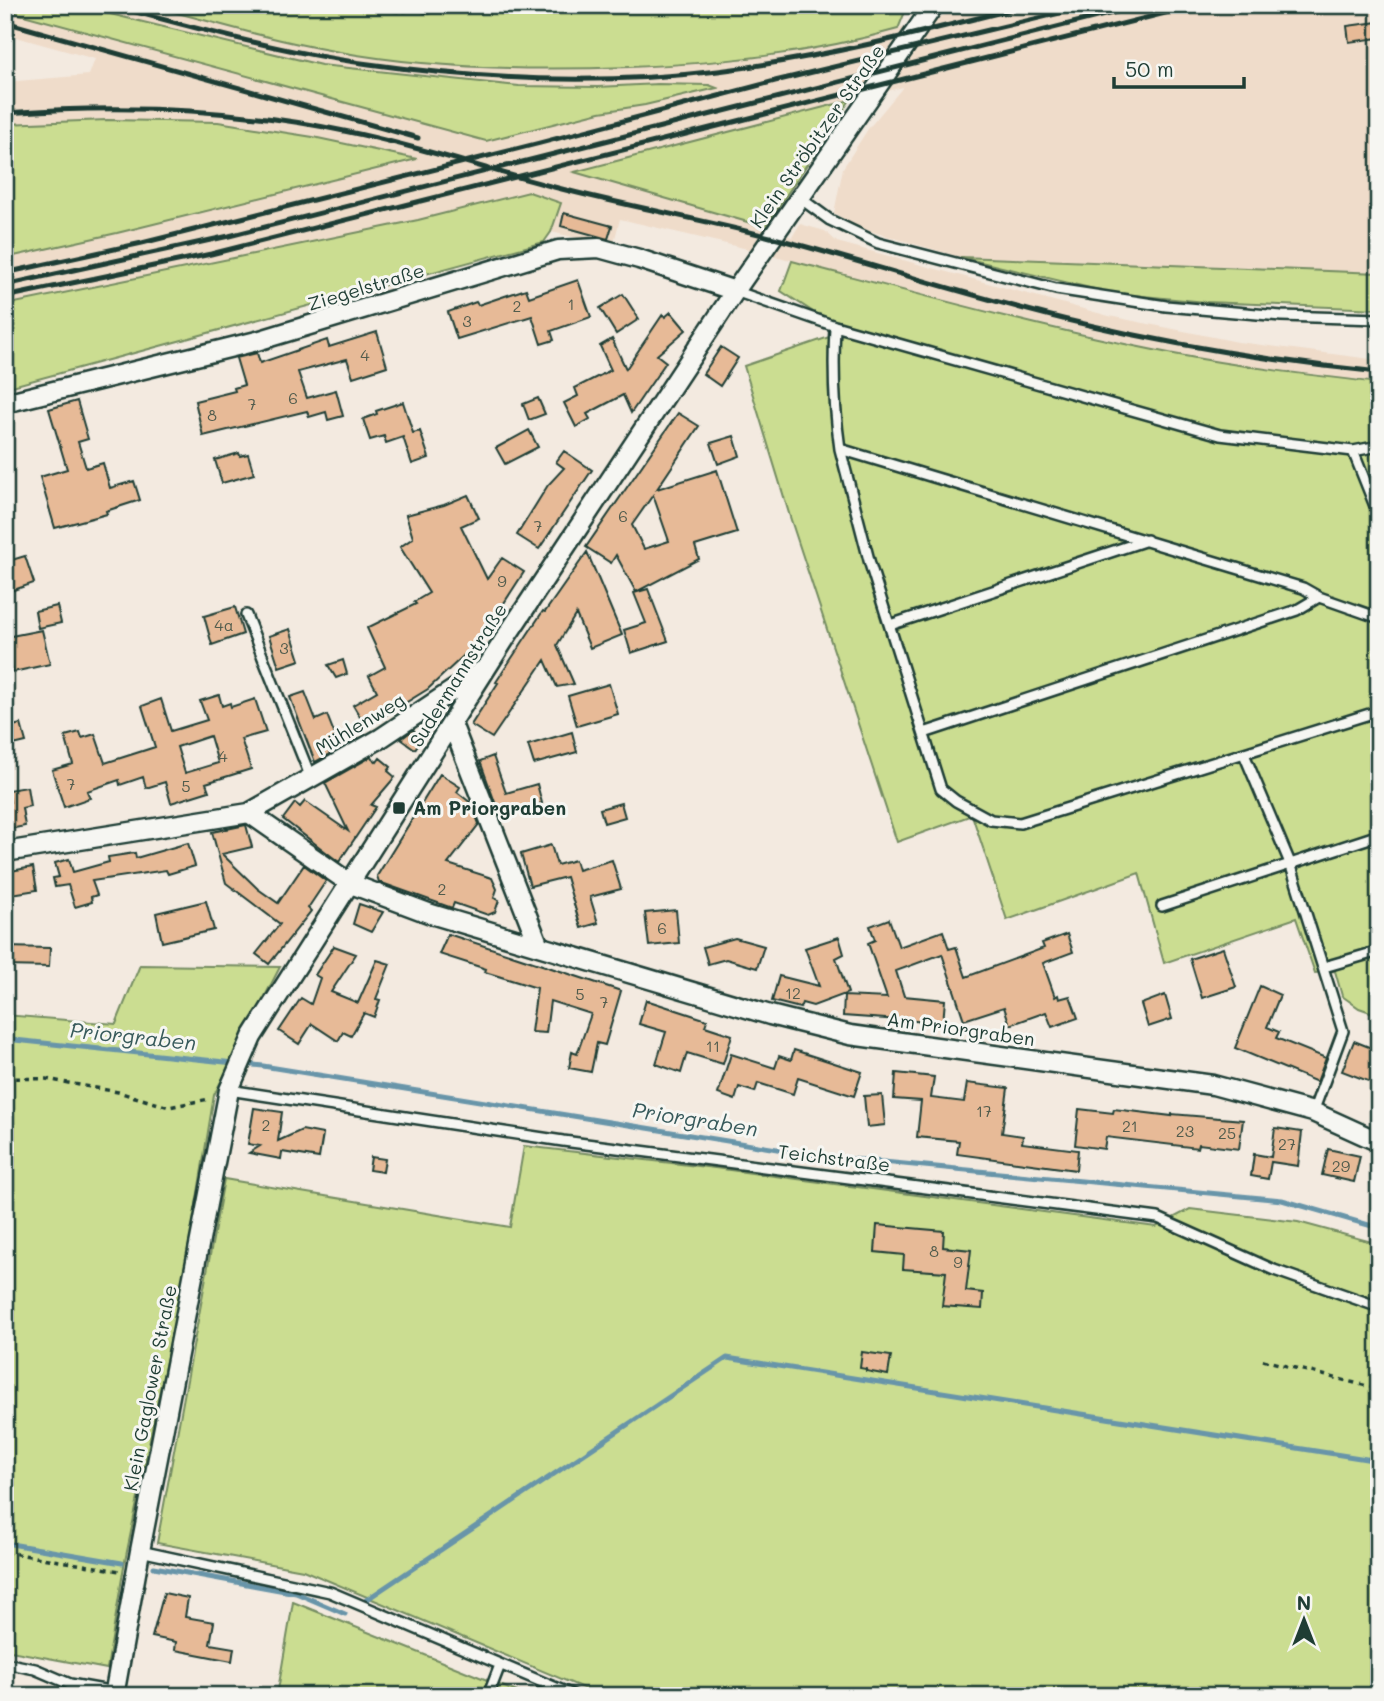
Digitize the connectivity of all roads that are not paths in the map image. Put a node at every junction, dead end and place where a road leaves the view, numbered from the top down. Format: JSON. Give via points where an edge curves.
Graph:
{"nodes":[{"id":1,"x":934,"y":5,"type":"edge"},
{"id":2,"x":800,"y":198,"type":"junction"},
{"id":3,"x":735,"y":291,"type":"junction"},
{"id":4,"x":1379,"y":319,"type":"edge"},
{"id":5,"x":835,"y":326,"type":"junction"},
{"id":6,"x":5,"y":402,"type":"edge"},
{"id":7,"x":1379,"y":446,"type":"edge"},
{"id":8,"x":840,"y":449,"type":"junction"},
{"id":9,"x":1353,"y":450,"type":"junction"},
{"id":10,"x":1375,"y":497,"type":"edge"},
{"id":11,"x":1379,"y":516,"type":"edge"},
{"id":12,"x":1148,"y":540,"type":"junction"},
{"id":13,"x":1319,"y":597,"type":"junction"},
{"id":14,"x":246,"y":615,"type":"dead end"},
{"id":15,"x":1379,"y":618,"type":"edge"},
{"id":16,"x":890,"y":625,"type":"junction"},
{"id":17,"x":491,"y":664,"type":"junction"},
{"id":18,"x":1379,"y":711,"type":"edge"},
{"id":19,"x":453,"y":724,"type":"junction"},
{"id":20,"x":924,"y":733,"type":"junction"},
{"id":21,"x":1244,"y":754,"type":"junction"},
{"id":22,"x":311,"y":778,"type":"junction"},
{"id":23,"x":249,"y":813,"type":"junction"},
{"id":24,"x":1379,"y":835,"type":"edge"},
{"id":25,"x":5,"y":852,"type":"edge"},
{"id":26,"x":1290,"y":863,"type":"junction"},
{"id":27,"x":351,"y":884,"type":"junction"},
{"id":28,"x":1162,"y":906,"type":"dead end"},
{"id":29,"x":539,"y":946,"type":"junction"},
{"id":30,"x":1379,"y":951,"type":"edge"},
{"id":31,"x":1324,"y":967,"type":"junction"},
{"id":32,"x":229,"y":1093,"type":"junction"},
{"id":33,"x":1313,"y":1112,"type":"junction"},
{"id":34,"x":1379,"y":1142,"type":"edge"},
{"id":35,"x":1379,"y":1307,"type":"edge"},
{"id":36,"x":140,"y":1551,"type":"junction"},
{"id":37,"x":5,"y":1663,"type":"edge"},
{"id":38,"x":500,"y":1665,"type":"junction"},
{"id":39,"x":114,"y":1694,"type":"edge"},
{"id":40,"x":488,"y":1696,"type":"edge"},
{"id":41,"x":575,"y":1696,"type":"edge"}],
"edges":[{"from":1,"to":2,"type":"street","name":"Klein Ströbitzer Straße"},
{"from":2,"to":3,"type":"street","name":"Klein Ströbitzer Straße"},
{"from":2,"to":4,"type":"lane","via":[[830,220],[878,243],[1056,289],[1179,307]]},
{"from":3,"to":5,"type":"lane"},
{"from":3,"to":6,"type":"street","name":"Ziegelstraße","via":[[599,248],[558,250],[257,341]]},
{"from":3,"to":17,"type":"street","name":"Sudermannstraße"},
{"from":5,"to":8,"type":"lane"},
{"from":5,"to":9,"type":"lane","via":[[1220,435]]},
{"from":7,"to":9,"type":"lane"},
{"from":8,"to":12,"type":"lane"},
{"from":8,"to":16,"type":"lane"},
{"from":9,"to":10,"type":"lane"},
{"from":10,"to":11,"type":"lane"},
{"from":12,"to":13,"type":"lane"},
{"from":12,"to":16,"type":"lane"},
{"from":13,"to":15,"type":"lane"},
{"from":13,"to":20,"type":"lane","via":[[1297,610]]},
{"from":14,"to":22,"type":"lane"},
{"from":16,"to":20,"type":"lane"},
{"from":17,"to":19,"type":"street","name":"Sudermannstraße"},
{"from":17,"to":22,"type":"street","name":"Mühlenweg","via":[[382,738]]},
{"from":18,"to":21,"type":"lane"},
{"from":19,"to":27,"type":"street","name":"Sudermannstraße"},
{"from":19,"to":29,"type":"street"},
{"from":20,"to":21,"type":"lane","via":[[941,789],[991,820],[1020,823]]},
{"from":21,"to":26,"type":"lane"},
{"from":22,"to":23,"type":"street","name":"Mühlenweg"},
{"from":23,"to":25,"type":"street","name":"Mühlenweg"},
{"from":23,"to":27,"type":"street"},
{"from":24,"to":26,"type":"lane"},
{"from":26,"to":28,"type":"lane"},
{"from":26,"to":31,"type":"lane"},
{"from":27,"to":29,"type":"street","name":"Am Priorgraben"},
{"from":27,"to":32,"type":"street","name":"Sudermannstraße","via":[[252,1037]]},
{"from":29,"to":33,"type":"street","name":"Am Priorgraben","via":[[850,1035],[1213,1085]]},
{"from":30,"to":31,"type":"lane"},
{"from":31,"to":33,"type":"lane","via":[[1343,1031]]},
{"from":32,"to":35,"type":"lane","name":"Teichstraße","via":[[562,1141],[1158,1217],[1274,1270]]},
{"from":32,"to":36,"type":"street","name":"Klein Gaglower Straße"},
{"from":33,"to":34,"type":"street","name":"Am Priorgraben"},
{"from":36,"to":38,"type":"lane","via":[[330,1592]]},
{"from":36,"to":39,"type":"street","name":"Klein Gaglower Straße"},
{"from":37,"to":39,"type":"lane"},
{"from":38,"to":40,"type":"lane"},
{"from":38,"to":41,"type":"lane"}]}
